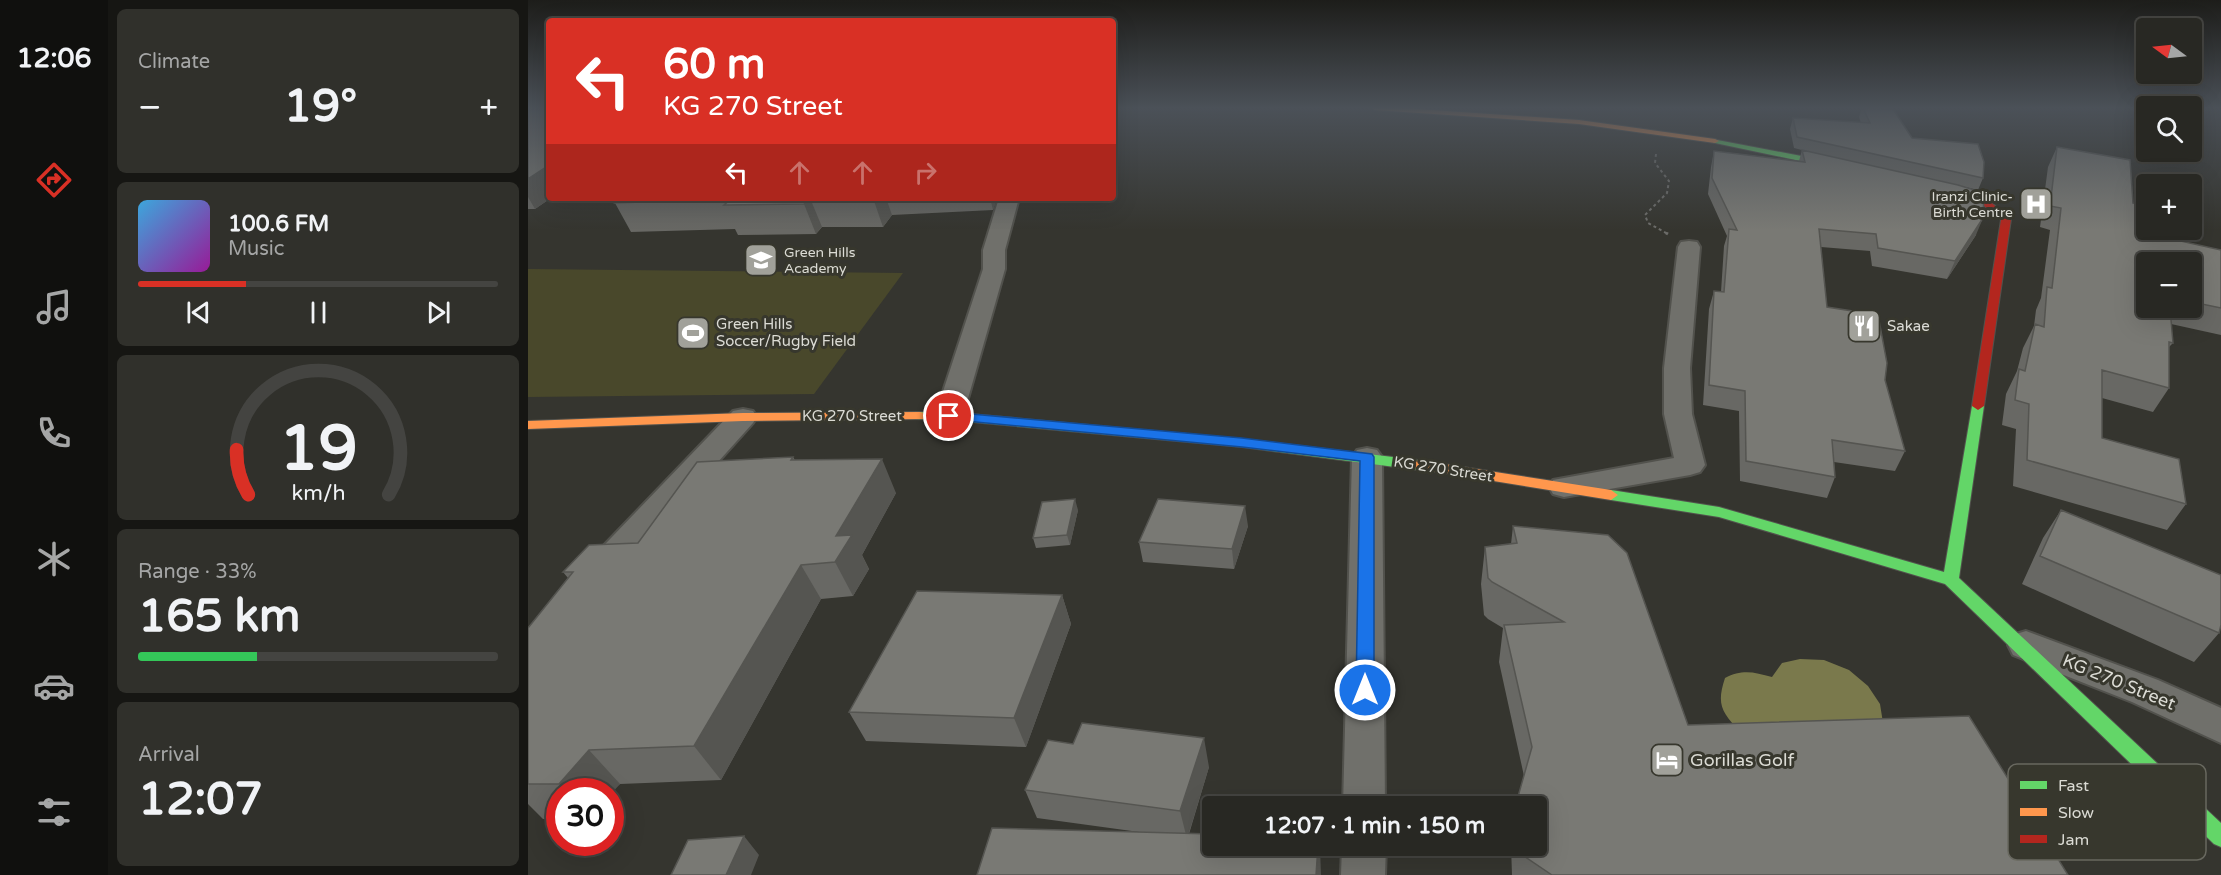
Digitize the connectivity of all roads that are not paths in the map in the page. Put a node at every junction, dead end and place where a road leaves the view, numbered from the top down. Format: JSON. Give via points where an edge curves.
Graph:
{"nodes":[{"id":1,"x":1762,"y":149,"type":"edge"},
{"id":2,"x":1859,"y":171,"type":"edge"},
{"id":3,"x":1929,"y":186,"type":"edge"},
{"id":4,"x":1008,"y":201,"type":"edge"},
{"id":5,"x":1689,"y":247,"type":"road end"},
{"id":6,"x":949,"y":416,"type":"junction"},
{"id":7,"x":743,"y":417,"type":"junction"},
{"id":8,"x":528,"y":424,"type":"edge"},
{"id":9,"x":1367,"y":457,"type":"junction"},
{"id":10,"x":1562,"y":488,"type":"junction"},
{"id":11,"x":1951,"y":580,"type":"junction"},
{"id":12,"x":583,"y":589,"type":"edge"},
{"id":13,"x":2016,"y":641,"type":"junction"},
{"id":14,"x":2221,"y":726,"type":"edge"},
{"id":15,"x":2145,"y":764,"type":"edge"},
{"id":16,"x":1364,"y":796,"type":"edge"},
{"id":17,"x":2206,"y":823,"type":"edge"},
{"id":18,"x":2221,"y":837,"type":"edge"},
{"id":19,"x":1364,"y":856,"type":"edge"},
{"id":20,"x":1363,"y":875,"type":"edge"}],
"edges":[{"from":1,"to":2,"type":"street"},
{"from":3,"to":11,"type":"street","via":[[1983,200],[1999,209],[2006,219]]},
{"from":4,"to":6,"type":"street","via":[[994,250],[994,269]]},
{"from":5,"to":10,"type":"street","via":[[1677,368],[1678,414],[1690,465]]},
{"from":6,"to":7,"type":"street","name":"KG 270 Street"},
{"from":6,"to":9,"type":"street","name":"KG 270 Street"},
{"from":7,"to":8,"type":"street","name":"KG 270 Street"},
{"from":7,"to":12,"type":"street"},
{"from":9,"to":10,"type":"street","name":"KG 270 Street"},
{"from":9,"to":16,"type":"street"},
{"from":10,"to":11,"type":"street","name":"KG 270 Street","via":[[1719,512]]},
{"from":11,"to":13,"type":"street"},
{"from":13,"to":14,"type":"street","name":"KG 270 Street","via":[[2145,691]]},
{"from":13,"to":15,"type":"street"},
{"from":17,"to":18,"type":"street"},
{"from":19,"to":20,"type":"street"}]}
